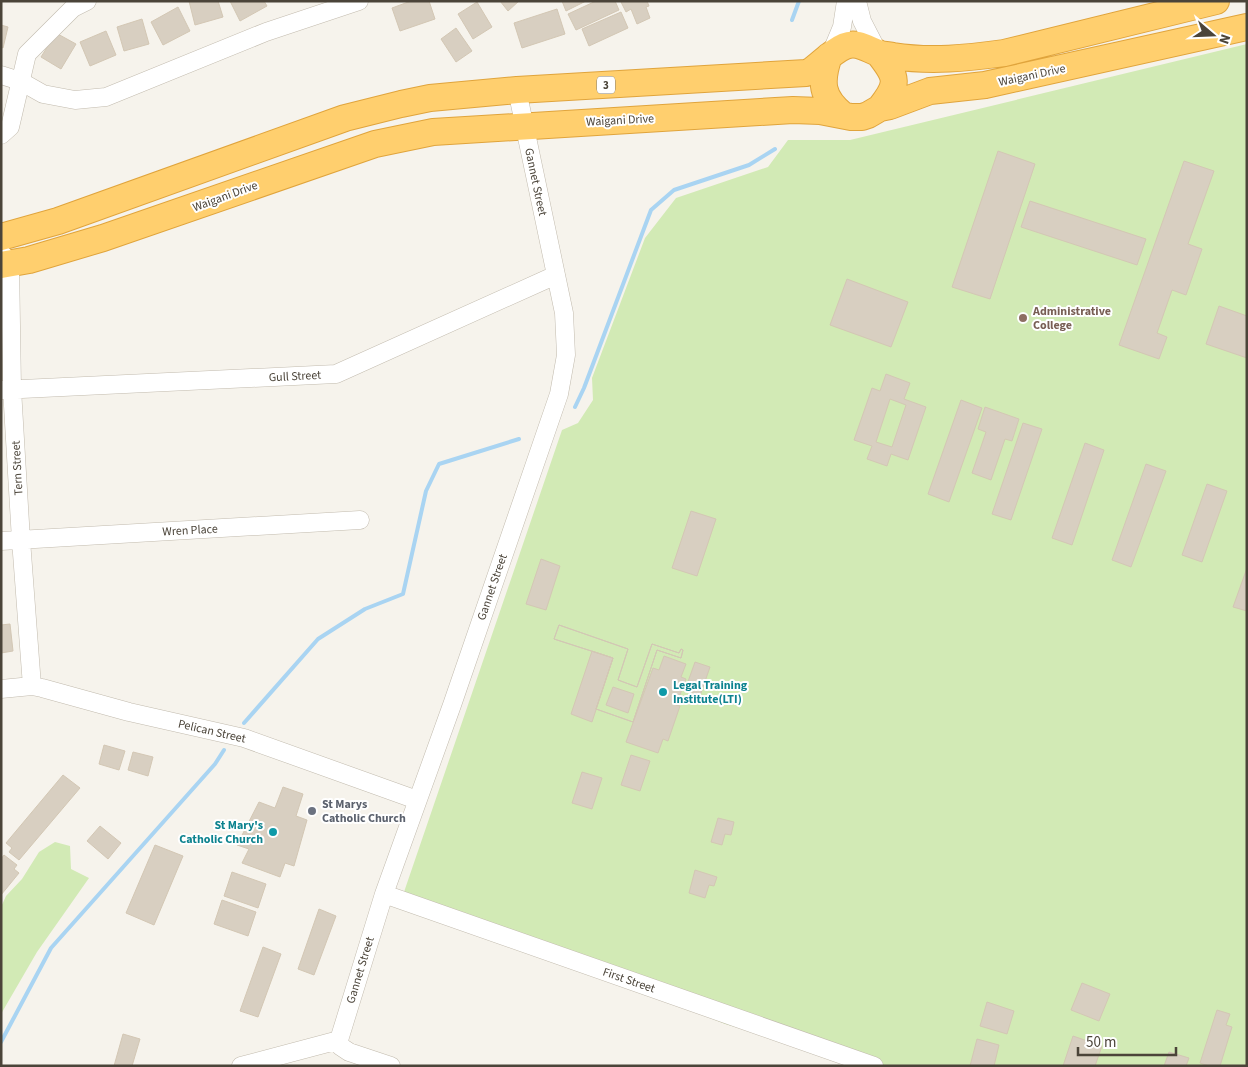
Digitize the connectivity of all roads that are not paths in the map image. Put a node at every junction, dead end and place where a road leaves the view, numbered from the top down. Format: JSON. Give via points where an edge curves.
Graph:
{"nodes":[{"id":1,"x":87,"y":1,"type":"edge"},
{"id":2,"x":359,"y":1,"type":"edge"},
{"id":3,"x":846,"y":1,"type":"edge"},
{"id":4,"x":857,"y":1,"type":"edge"},
{"id":5,"x":1216,"y":1,"type":"edge"},
{"id":6,"x":1247,"y":27,"type":"edge"},
{"id":7,"x":879,"y":54,"type":"junction"},
{"id":8,"x":829,"y":56,"type":"junction"},
{"id":9,"x":1,"y":75,"type":"edge"},
{"id":10,"x":20,"y":81,"type":"junction"},
{"id":11,"x":517,"y":90,"type":"junction"},
{"id":12,"x":880,"y":108,"type":"junction"},
{"id":13,"x":843,"y":115,"type":"junction"},
{"id":14,"x":523,"y":126,"type":"junction"},
{"id":15,"x":1,"y":135,"type":"edge"},
{"id":16,"x":1,"y":237,"type":"edge"},
{"id":17,"x":4,"y":260,"type":"edge"},
{"id":18,"x":556,"y":275,"type":"junction"},
{"id":19,"x":7,"y":390,"type":"edge"},
{"id":20,"x":360,"y":520,"type":"dead end"},
{"id":21,"x":21,"y":540,"type":"junction"},
{"id":22,"x":1,"y":541,"type":"edge"},
{"id":23,"x":32,"y":686,"type":"junction"},
{"id":24,"x":1,"y":689,"type":"edge"},
{"id":25,"x":417,"y":800,"type":"junction"},
{"id":26,"x":384,"y":894,"type":"junction"},
{"id":27,"x":339,"y":1040,"type":"junction"},
{"id":28,"x":241,"y":1066,"type":"edge"},
{"id":29,"x":391,"y":1066,"type":"edge"},
{"id":30,"x":874,"y":1066,"type":"edge"}],
"edges":[{"from":1,"to":10,"type":"street","via":[[73,8],[27,54]]},
{"from":2,"to":10,"type":"street","via":[[266,32],[106,96],[75,100],[43,94]]},
{"from":3,"to":8,"type":"street","via":[[842,27]]},
{"from":4,"to":7,"type":"street","via":[[862,21]]},
{"from":5,"to":7,"type":"highway","number":"3","via":[[1004,52],[932,60]]},
{"from":6,"to":12,"type":"highway","name":"Waigani Drive","via":[[985,85],[930,91]]},
{"from":7,"to":8,"type":"highway","number":"3","via":[[854,45],[845,46]]},
{"from":7,"to":12,"type":"highway","via":[[894,82],[892,91]]},
{"from":8,"to":11,"type":"highway","number":"3","via":[[806,73]]},
{"from":8,"to":13,"type":"highway","via":[[822,79],[824,88],[833,106]]},
{"from":9,"to":10,"type":"street"},
{"from":10,"to":15,"type":"street","via":[[10,128]]},
{"from":11,"to":14,"type":"street","name":"Gannet Street"},
{"from":11,"to":16,"type":"highway","number":"3","via":[[430,98],[345,118],[58,221]]},
{"from":12,"to":13,"type":"highway","name":"Waigani Drive","via":[[868,116]]},
{"from":13,"to":14,"type":"highway","name":"Waigani Drive","via":[[792,110]]},
{"from":14,"to":17,"type":"highway","name":"Waigani Drive","via":[[433,132],[375,144],[103,238],[29,260]]},
{"from":14,"to":18,"type":"street","name":"Gannet Street"},
{"from":17,"to":19,"type":"street","name":"Tern Street"},
{"from":18,"to":19,"type":"street","name":"Gull Street","via":[[336,374]]},
{"from":18,"to":25,"type":"street","name":"Gannet Street","via":[[567,347],[562,380]]},
{"from":19,"to":21,"type":"street","name":"Tern Street"},
{"from":20,"to":21,"type":"street","name":"Wren Place"},
{"from":21,"to":22,"type":"street","name":"Wren Place"},
{"from":21,"to":23,"type":"street","name":"Tern Street"},
{"from":23,"to":24,"type":"street","name":"Pelican Street"},
{"from":23,"to":25,"type":"street","name":"Pelican Street","via":[[244,738]]},
{"from":25,"to":26,"type":"street","name":"Gannet Street"},
{"from":26,"to":27,"type":"street","name":"Gannet Street"},
{"from":26,"to":30,"type":"street","name":"First Street"},
{"from":27,"to":28,"type":"street"},
{"from":27,"to":29,"type":"street","via":[[340,1046],[349,1052]]}]}
